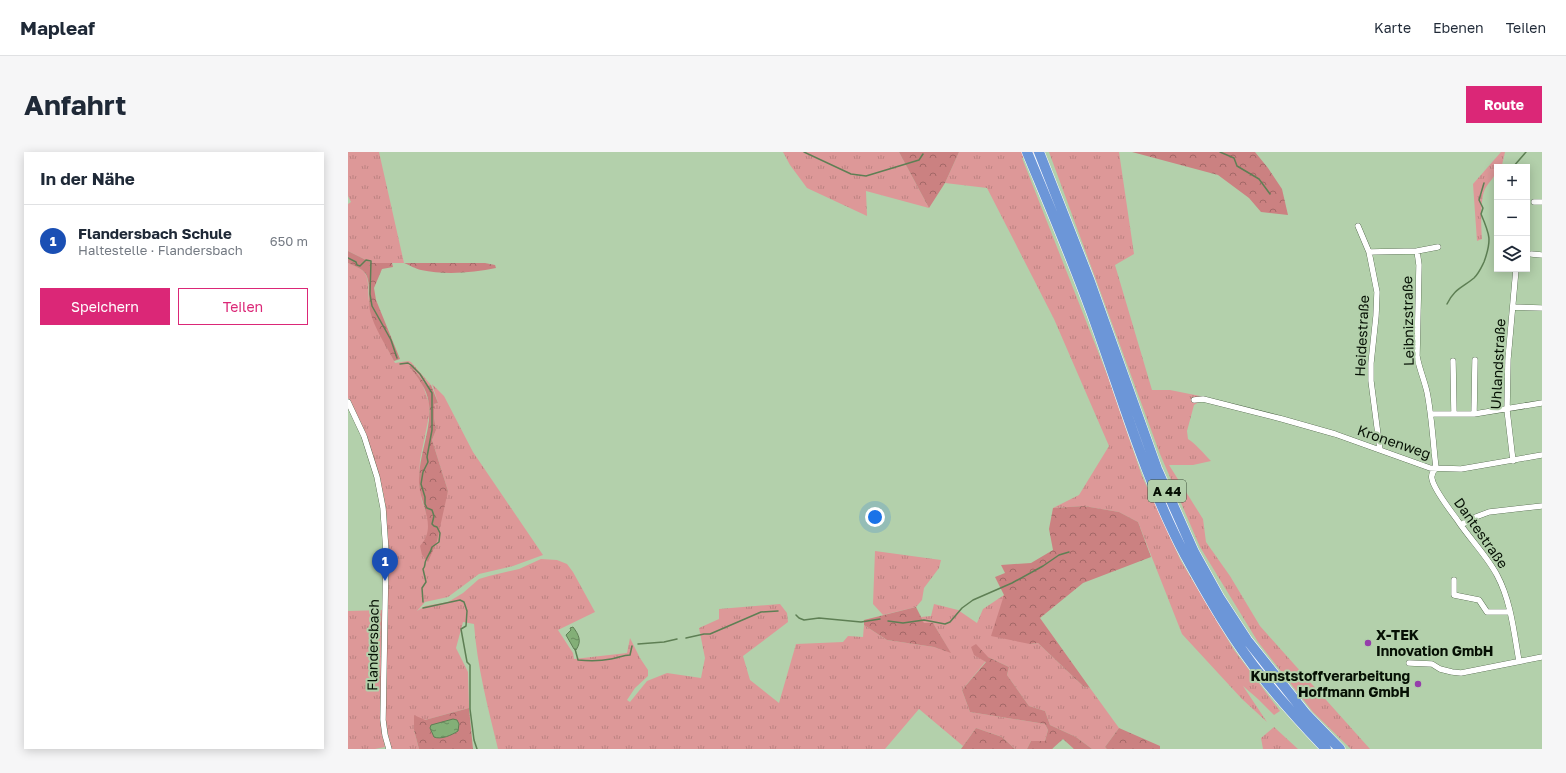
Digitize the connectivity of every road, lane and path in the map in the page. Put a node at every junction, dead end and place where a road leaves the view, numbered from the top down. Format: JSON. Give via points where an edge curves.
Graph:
{"nodes":[{"id":1,"x":1027,"y":152,"type":"edge"},
{"id":2,"x":1039,"y":152,"type":"edge"},
{"id":3,"x":1534,"y":202,"type":"dead end"},
{"id":4,"x":1542,"y":202,"type":"edge"},
{"id":5,"x":1358,"y":226,"type":"dead end"},
{"id":6,"x":1438,"y":247,"type":"dead end"},
{"id":7,"x":1417,"y":251,"type":"junction"},
{"id":8,"x":1369,"y":252,"type":"junction"},
{"id":9,"x":1531,"y":254,"type":"dead end"},
{"id":10,"x":1542,"y":255,"type":"edge"},
{"id":11,"x":1516,"y":272,"type":"edge"},
{"id":12,"x":1513,"y":307,"type":"junction"},
{"id":13,"x":1542,"y":308,"type":"edge"},
{"id":14,"x":1475,"y":360,"type":"dead end"},
{"id":15,"x":1453,"y":361,"type":"dead end"},
{"id":16,"x":1194,"y":400,"type":"dead end"},
{"id":17,"x":348,"y":402,"type":"edge"},
{"id":18,"x":1542,"y":403,"type":"edge"},
{"id":19,"x":1507,"y":410,"type":"junction"},
{"id":20,"x":1431,"y":414,"type":"junction"},
{"id":21,"x":1454,"y":414,"type":"junction"},
{"id":22,"x":1474,"y":414,"type":"junction"},
{"id":23,"x":1380,"y":450,"type":"junction"},
{"id":24,"x":1542,"y":455,"type":"edge"},
{"id":25,"x":1513,"y":460,"type":"junction"},
{"id":26,"x":1436,"y":468,"type":"junction"},
{"id":27,"x":1542,"y":506,"type":"edge"},
{"id":28,"x":1461,"y":525,"type":"junction"},
{"id":29,"x":1454,"y":580,"type":"dead end"},
{"id":30,"x":1510,"y":612,"type":"junction"},
{"id":31,"x":1542,"y":659,"type":"edge"},
{"id":32,"x":1519,"y":661,"type":"junction"},
{"id":33,"x":1409,"y":663,"type":"dead end"},
{"id":34,"x":389,"y":749,"type":"edge"},
{"id":35,"x":1326,"y":749,"type":"edge"},
{"id":36,"x":1340,"y":749,"type":"edge"}],
"edges":[{"from":1,"to":35,"type":"highway","number":"A 44","via":[[1097,326],[1148,473],[1185,555],[1212,603],[1263,678]]},
{"from":2,"to":36,"type":"highway","number":"A 44","via":[[1102,315],[1157,469],[1194,552],[1247,640],[1306,714]]},
{"from":3,"to":4,"type":"street"},
{"from":5,"to":8,"type":"street","name":"Heidestraße"},
{"from":6,"to":7,"type":"street"},
{"from":7,"to":8,"type":"street"},
{"from":7,"to":20,"type":"street","name":"Leibnizstraße","via":[[1418,356]]},
{"from":8,"to":23,"type":"street","name":"Heidestraße","via":[[1377,292],[1371,381]]},
{"from":9,"to":10,"type":"street"},
{"from":11,"to":12,"type":"street","name":"Uhlandstraße"},
{"from":12,"to":13,"type":"street"},
{"from":12,"to":19,"type":"street","name":"Uhlandstraße"},
{"from":14,"to":22,"type":"street"},
{"from":15,"to":21,"type":"street"},
{"from":16,"to":23,"type":"street","name":"Kronenweg","via":[[1207,400],[1282,419]]},
{"from":17,"to":34,"type":"street","name":"Flandersbach","via":[[364,436],[384,508],[386,583],[383,720]]},
{"from":18,"to":19,"type":"street"},
{"from":19,"to":22,"type":"street"},
{"from":19,"to":25,"type":"street","name":"Uhlandstraße"},
{"from":20,"to":21,"type":"street"},
{"from":20,"to":26,"type":"street","name":"Leibnizstraße"},
{"from":21,"to":22,"type":"street"},
{"from":23,"to":26,"type":"street","name":"Kronenweg","via":[[1413,463]]},
{"from":24,"to":25,"type":"street","name":"Kronenweg"},
{"from":25,"to":26,"type":"street","name":"Kronenweg","via":[[1461,469]]},
{"from":26,"to":28,"type":"street","name":"Dantestraße","via":[[1432,473],[1432,479]]},
{"from":27,"to":28,"type":"street","via":[[1489,512]]},
{"from":28,"to":30,"type":"street","name":"Dantestraße","via":[[1496,573]]},
{"from":29,"to":30,"type":"street","via":[[1454,595],[1479,600],[1487,612]]},
{"from":30,"to":32,"type":"street","name":"Dantestraße"},
{"from":31,"to":32,"type":"street"},
{"from":32,"to":33,"type":"street","via":[[1461,673],[1440,669],[1432,664]]}]}
